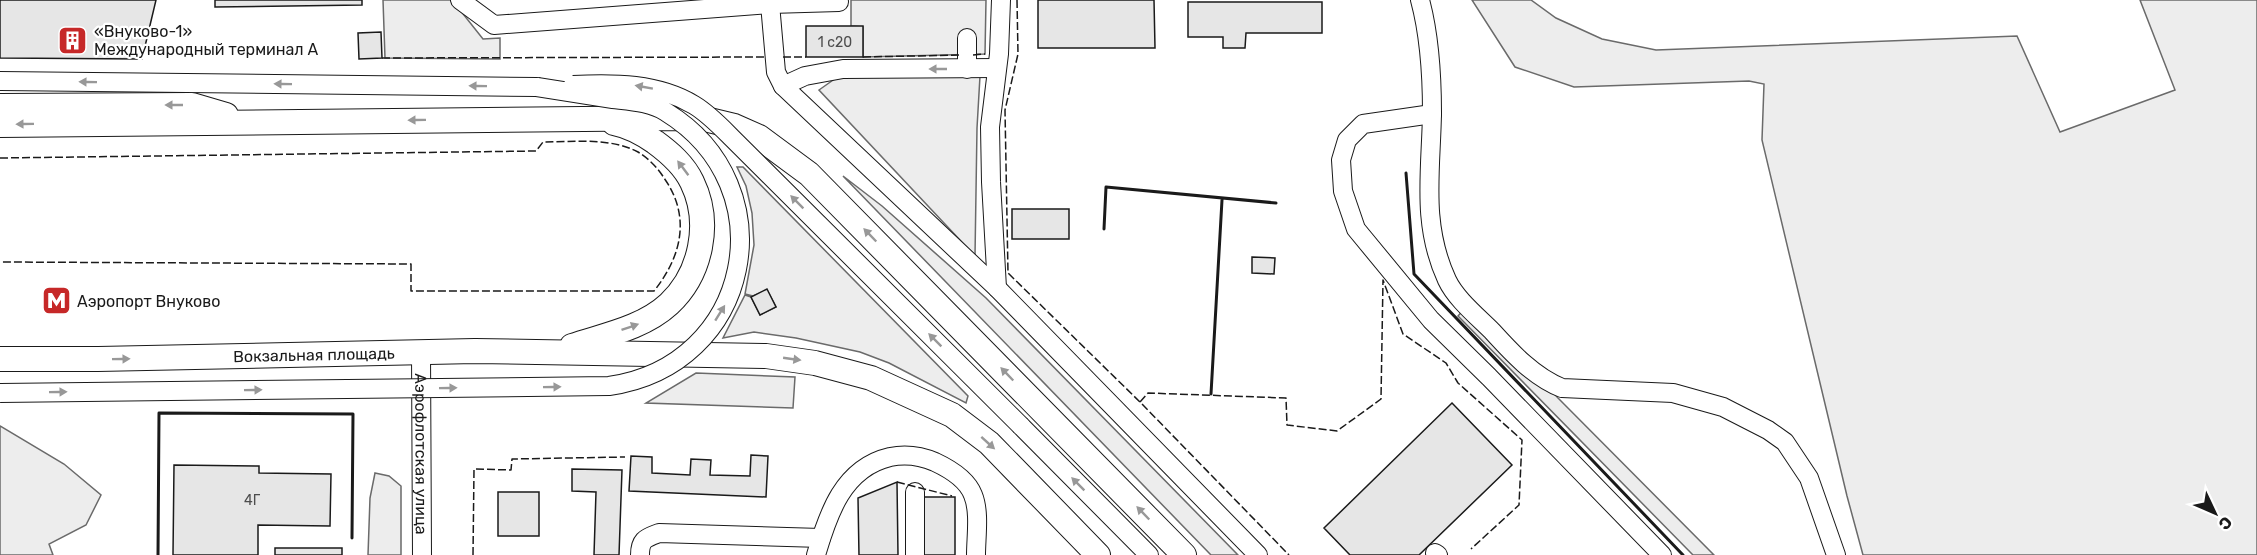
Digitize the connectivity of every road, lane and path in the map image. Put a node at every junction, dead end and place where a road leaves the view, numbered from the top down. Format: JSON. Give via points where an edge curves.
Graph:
{"nodes":[{"id":1,"x":460,"y":0,"type":"edge"},
{"id":2,"x":1001,"y":0,"type":"edge"},
{"id":3,"x":1420,"y":0,"type":"edge"},
{"id":4,"x":839,"y":2,"type":"dead end"},
{"id":5,"x":770,"y":4,"type":"junction"},
{"id":6,"x":967,"y":38,"type":"dead end"},
{"id":7,"x":997,"y":68,"type":"junction"},
{"id":8,"x":967,"y":69,"type":"junction"},
{"id":9,"x":0,"y":81,"type":"edge"},
{"id":10,"x":783,"y":86,"type":"junction"},
{"id":11,"x":537,"y":87,"type":"junction"},
{"id":12,"x":0,"y":106,"type":"edge"},
{"id":13,"x":1432,"y":114,"type":"junction"},
{"id":14,"x":564,"y":118,"type":"junction"},
{"id":15,"x":252,"y":122,"type":"junction"},
{"id":16,"x":0,"y":125,"type":"edge"},
{"id":17,"x":997,"y":288,"type":"junction"},
{"id":18,"x":421,"y":352,"type":"junction"},
{"id":19,"x":555,"y":352,"type":"junction"},
{"id":20,"x":0,"y":359,"type":"edge"},
{"id":21,"x":0,"y":393,"type":"edge"},
{"id":22,"x":915,"y":492,"type":"dead end"},
{"id":23,"x":819,"y":547,"type":"edge"},
{"id":24,"x":422,"y":555,"type":"edge"},
{"id":25,"x":640,"y":555,"type":"edge"},
{"id":26,"x":915,"y":555,"type":"edge"},
{"id":27,"x":976,"y":555,"type":"edge"},
{"id":28,"x":1098,"y":555,"type":"edge"},
{"id":29,"x":1149,"y":555,"type":"edge"},
{"id":30,"x":1184,"y":555,"type":"edge"},
{"id":31,"x":1258,"y":555,"type":"edge"},
{"id":32,"x":1662,"y":555,"type":"edge"},
{"id":33,"x":1836,"y":555,"type":"edge"}],
"edges":[{"from":1,"to":5,"type":"street","via":[[494,25]]},
{"from":2,"to":7,"type":"street"},
{"from":3,"to":13,"type":"street","via":[[1431,58]]},
{"from":4,"to":5,"type":"street"},
{"from":5,"to":10,"type":"street","via":[[776,72]]},
{"from":6,"to":8,"type":"street"},
{"from":7,"to":8,"type":"street"},
{"from":7,"to":17,"type":"street","via":[[990,138]]},
{"from":8,"to":10,"type":"street","one_way":true,"via":[[843,69],[805,76]]},
{"from":11,"to":9,"type":"street","one_way":true},
{"from":10,"to":17,"type":"street"},
{"from":21,"to":11,"type":"street","one_way":true,"bridge":true,"via":[[609,386],[640,378],[675,362],[708,332],[724,306],[735,276],[740,233],[736,204],[726,177],[708,147],[664,110]]},
{"from":29,"to":11,"type":"street","one_way":true,"bridge":true,"via":[[702,111],[666,92],[627,85]]},
{"from":15,"to":12,"type":"main road","one_way":true,"via":[[192,105]]},
{"from":13,"to":32,"type":"street","via":[[1363,124],[1347,140],[1341,160],[1343,191],[1356,229],[1431,320]]},
{"from":13,"to":33,"type":"street","via":[[1428,196],[1435,247],[1448,282],[1470,308],[1515,354],[1562,388],[1673,393],[1724,407],[1768,430],[1785,442],[1809,478]]},
{"from":14,"to":15,"type":"main road","one_way":true},
{"from":19,"to":14,"type":"main road","one_way":true,"via":[[639,324],[660,311],[689,278],[702,238],[701,212],[692,181],[669,152],[622,125]]},
{"from":30,"to":14,"type":"main road","one_way":true,"via":[[836,199],[783,152],[734,126],[710,120]]},
{"from":15,"to":16,"type":"main road","one_way":true},
{"from":17,"to":31,"type":"street"},
{"from":18,"to":19,"type":"main road","name":"Вокзальная площадь"},
{"from":20,"to":18,"type":"main road","name":"Вокзальная площадь","one_way":true},
{"from":18,"to":24,"type":"street","name":"Аэрофлотская улица"},
{"from":19,"to":28,"type":"main road","name":"Вокзальная площадь","one_way":true,"via":[[784,357],[880,382],[952,415],[971,428]]},
{"from":22,"to":26,"type":"street"},
{"from":23,"to":25,"type":"street","via":[[659,533],[646,538]]},
{"from":23,"to":27,"type":"street","via":[[834,504],[862,469],[895,456],[922,457],[958,476],[973,495]]}]}
